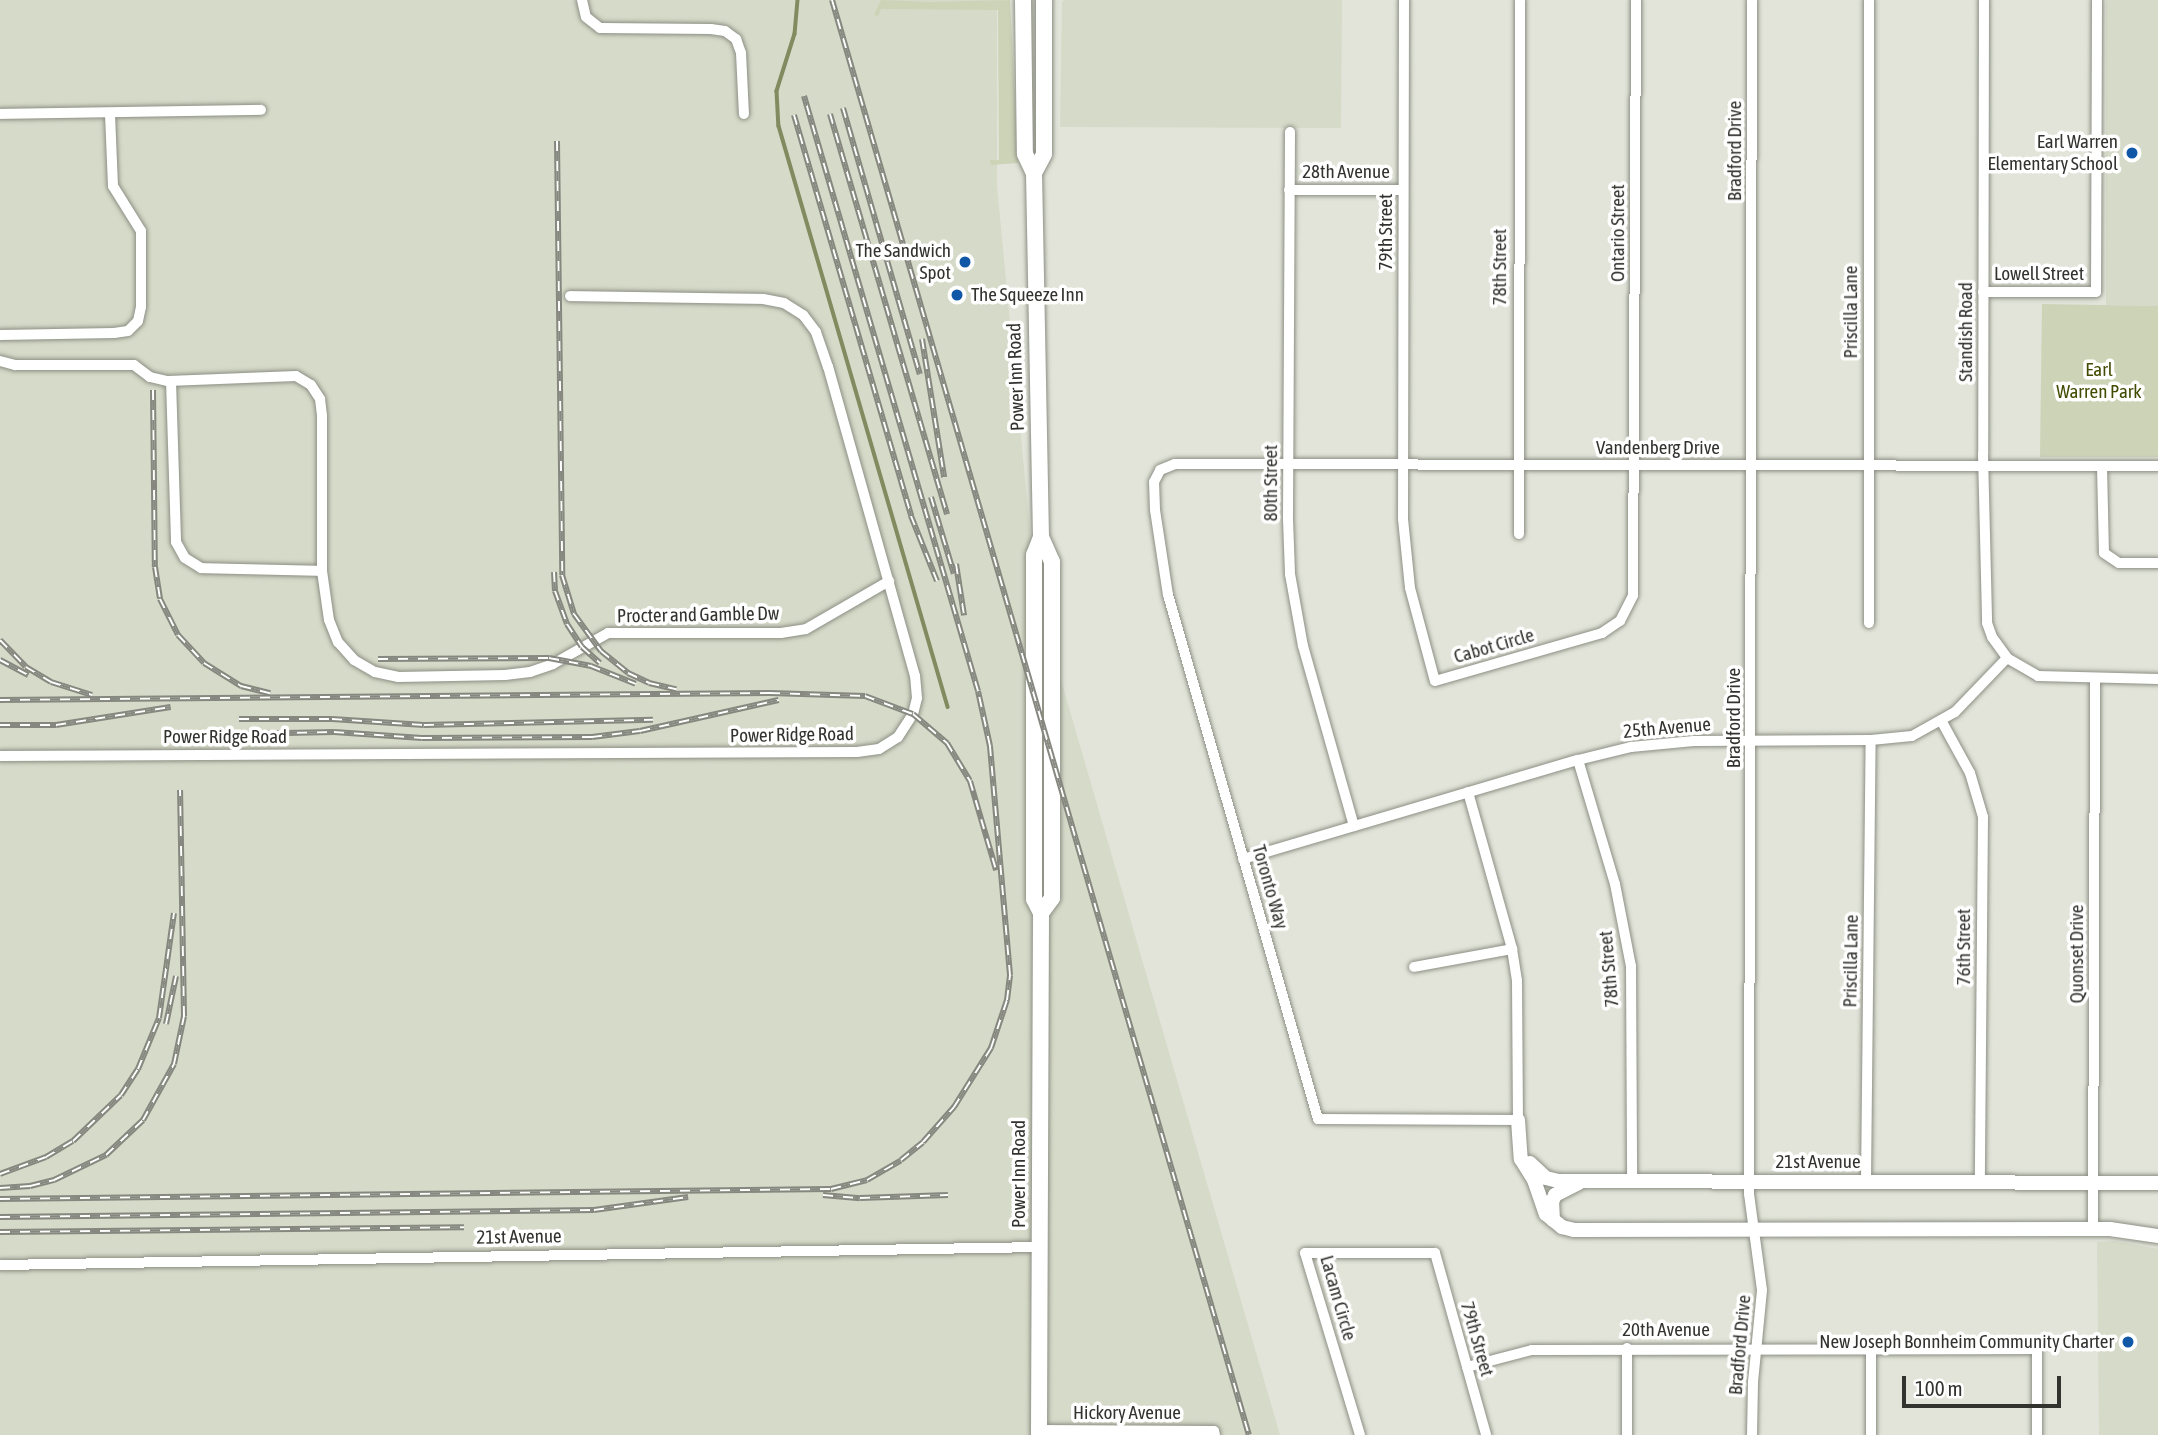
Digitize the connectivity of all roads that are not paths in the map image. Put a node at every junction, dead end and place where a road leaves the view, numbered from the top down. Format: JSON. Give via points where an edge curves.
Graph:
{"nodes":[{"id":1,"x":582,"y":0,"type":"edge"},
{"id":2,"x":1023,"y":0,"type":"edge"},
{"id":3,"x":1044,"y":0,"type":"edge"},
{"id":4,"x":1404,"y":0,"type":"edge"},
{"id":5,"x":1520,"y":0,"type":"edge"},
{"id":6,"x":1636,"y":0,"type":"edge"},
{"id":7,"x":1752,"y":0,"type":"edge"},
{"id":8,"x":1869,"y":0,"type":"edge"},
{"id":9,"x":1984,"y":0,"type":"edge"},
{"id":10,"x":2097,"y":0,"type":"edge"},
{"id":11,"x":261,"y":110,"type":"dead end"},
{"id":12,"x":0,"y":114,"type":"edge"},
{"id":13,"x":110,"y":114,"type":"junction"},
{"id":14,"x":744,"y":114,"type":"dead end"},
{"id":15,"x":1290,"y":132,"type":"dead end"},
{"id":16,"x":1034,"y":173,"type":"junction"},
{"id":17,"x":1289,"y":190,"type":"junction"},
{"id":18,"x":1403,"y":190,"type":"junction"},
{"id":19,"x":1983,"y":292,"type":"junction"},
{"id":20,"x":570,"y":296,"type":"dead end"},
{"id":21,"x":0,"y":335,"type":"edge"},
{"id":22,"x":0,"y":361,"type":"edge"},
{"id":23,"x":171,"y":381,"type":"junction"},
{"id":24,"x":1288,"y":464,"type":"junction"},
{"id":25,"x":1402,"y":465,"type":"junction"},
{"id":26,"x":1519,"y":465,"type":"junction"},
{"id":27,"x":1634,"y":465,"type":"junction"},
{"id":28,"x":1752,"y":466,"type":"junction"},
{"id":29,"x":1869,"y":466,"type":"junction"},
{"id":30,"x":1984,"y":466,"type":"junction"},
{"id":31,"x":2102,"y":466,"type":"junction"},
{"id":32,"x":2158,"y":466,"type":"edge"},
{"id":33,"x":1160,"y":470,"type":"joint"},
{"id":34,"x":1519,"y":534,"type":"dead end"},
{"id":35,"x":2158,"y":563,"type":"edge"},
{"id":36,"x":322,"y":571,"type":"junction"},
{"id":37,"x":889,"y":581,"type":"junction"},
{"id":38,"x":1869,"y":623,"type":"dead end"},
{"id":39,"x":2007,"y":658,"type":"junction"},
{"id":40,"x":2095,"y":679,"type":"junction"},
{"id":41,"x":2158,"y":679,"type":"edge"},
{"id":42,"x":1942,"y":722,"type":"junction"},
{"id":43,"x":1751,"y":740,"type":"junction"},
{"id":44,"x":1871,"y":740,"type":"junction"},
{"id":45,"x":0,"y":756,"type":"edge"},
{"id":46,"x":1578,"y":760,"type":"junction"},
{"id":47,"x":1468,"y":792,"type":"junction"},
{"id":48,"x":1354,"y":826,"type":"junction"},
{"id":49,"x":1243,"y":859,"type":"junction"},
{"id":50,"x":1512,"y":949,"type":"junction"},
{"id":51,"x":1414,"y":967,"type":"dead end"},
{"id":52,"x":1518,"y":1120,"type":"junction"},
{"id":53,"x":1519,"y":1148,"type":"junction"},
{"id":54,"x":1587,"y":1181,"type":"junction"},
{"id":55,"x":1632,"y":1181,"type":"junction"},
{"id":56,"x":1750,"y":1181,"type":"junction"},
{"id":57,"x":1866,"y":1182,"type":"junction"},
{"id":58,"x":1980,"y":1182,"type":"junction"},
{"id":59,"x":2094,"y":1182,"type":"junction"},
{"id":60,"x":2158,"y":1183,"type":"edge"},
{"id":61,"x":1554,"y":1222,"type":"junction"},
{"id":62,"x":1755,"y":1228,"type":"junction"},
{"id":63,"x":2093,"y":1229,"type":"junction"},
{"id":64,"x":2158,"y":1236,"type":"edge"},
{"id":65,"x":1040,"y":1247,"type":"junction"},
{"id":66,"x":1435,"y":1253,"type":"joint"},
{"id":67,"x":0,"y":1265,"type":"edge"},
{"id":68,"x":1627,"y":1348,"type":"junction"},
{"id":69,"x":1758,"y":1348,"type":"junction"},
{"id":70,"x":1871,"y":1348,"type":"junction"},
{"id":71,"x":1467,"y":1367,"type":"junction"},
{"id":72,"x":1039,"y":1433,"type":"edge"},
{"id":73,"x":1215,"y":1433,"type":"edge"},
{"id":74,"x":1360,"y":1435,"type":"edge"},
{"id":75,"x":1486,"y":1435,"type":"edge"},
{"id":76,"x":1627,"y":1435,"type":"edge"},
{"id":77,"x":1752,"y":1435,"type":"edge"},
{"id":78,"x":1871,"y":1435,"type":"edge"},
{"id":79,"x":2037,"y":1435,"type":"edge"}],
"edges":[{"from":1,"to":14,"type":"street","via":[[586,17],[600,28],[725,31],[736,39],[741,53]]},
{"from":2,"to":16,"type":"main road","name":"Power Inn Road","via":[[1025,153]]},
{"from":3,"to":16,"type":"main road","name":"Power Inn Road","via":[[1044,154]]},
{"from":4,"to":18,"type":"street","name":"79th Street"},
{"from":5,"to":26,"type":"street","name":"78th Street"},
{"from":6,"to":27,"type":"street","name":"Ontario Street"},
{"from":7,"to":28,"type":"street","name":"Bradford Drive"},
{"from":8,"to":29,"type":"street","name":"Priscilla Lane"},
{"from":9,"to":19,"type":"street","name":"Standish Road"},
{"from":10,"to":19,"type":"street","name":"Lowell Street","via":[[2096,292]]},
{"from":11,"to":13,"type":"street"},
{"from":12,"to":13,"type":"street"},
{"from":13,"to":21,"type":"street","via":[[113,186],[141,231],[138,321],[128,331],[114,333]]},
{"from":15,"to":17,"type":"street","name":"80th Street"},
{"from":16,"to":65,"type":"main road","name":"Power Inn Road","via":[[1041,537],[1034,555],[1034,899],[1041,913]]},
{"from":17,"to":18,"type":"street","name":"28th Avenue"},
{"from":17,"to":24,"type":"street","name":"80th Street"},
{"from":18,"to":25,"type":"street","name":"79th Street"},
{"from":19,"to":30,"type":"street","name":"Standish Road"},
{"from":20,"to":37,"type":"street","name":"Power Ridge Road","via":[[763,299],[784,303],[803,315],[816,332],[828,367]]},
{"from":22,"to":23,"type":"street","name":"Procter and Gamble Dw","via":[[15,365],[134,365],[150,377]]},
{"from":23,"to":36,"type":"street","via":[[176,542],[185,558],[201,568]]},
{"from":23,"to":36,"type":"street","name":"Procter and Gamble Dw","via":[[296,376],[311,385],[320,399],[322,416]]},
{"from":24,"to":25,"type":"street","name":"Vandenberg Drive"},
{"from":24,"to":33,"type":"street","name":"Vandenberg Drive","via":[[1175,464]]},
{"from":24,"to":48,"type":"street","name":"80th Street","via":[[1288,546],[1295,610]]},
{"from":25,"to":26,"type":"street","name":"Vandenberg Drive"},
{"from":25,"to":27,"type":"street","name":"Cabot Circle","via":[[1402,519],[1410,588],[1435,681],[1602,633],[1620,621],[1633,595]]},
{"from":26,"to":27,"type":"street","name":"Vandenberg Drive"},
{"from":26,"to":34,"type":"street","name":"78th Street"},
{"from":27,"to":28,"type":"street","name":"Vandenberg Drive"},
{"from":28,"to":29,"type":"street","name":"Vandenberg Drive"},
{"from":28,"to":43,"type":"street","name":"Bradford Drive"},
{"from":29,"to":30,"type":"street","name":"Vandenberg Drive"},
{"from":29,"to":38,"type":"street","name":"Priscilla Lane"},
{"from":30,"to":31,"type":"street","name":"Vandenberg Drive"},
{"from":30,"to":39,"type":"street","name":"Standish Road","via":[[1985,610],[1992,637]]},
{"from":31,"to":32,"type":"street","name":"Vandenberg Drive"},
{"from":31,"to":35,"type":"street","via":[[2104,552],[2119,563]]},
{"from":33,"to":49,"type":"street","name":"Toronto Way","via":[[1154,482],[1161,569]]},
{"from":36,"to":37,"type":"street","name":"Procter and Gamble Dw","via":[[329,620],[338,642],[354,660],[375,672],[398,677],[530,673],[608,633],[806,629]]},
{"from":37,"to":45,"type":"street","name":"Power Ridge Road","via":[[917,698],[912,719],[898,737],[879,749]]},
{"from":39,"to":40,"type":"street","via":[[2038,676]]},
{"from":39,"to":42,"type":"street","name":"25th Avenue"},
{"from":40,"to":41,"type":"street"},
{"from":40,"to":59,"type":"street","name":"Quonset Drive"},
{"from":42,"to":44,"type":"street","name":"25th Avenue","via":[[1912,736]]},
{"from":42,"to":58,"type":"street","name":"76th Street","via":[[1970,773],[1983,817]]},
{"from":43,"to":44,"type":"street","name":"25th Avenue"},
{"from":43,"to":46,"type":"street","name":"25th Avenue","via":[[1662,743]]},
{"from":43,"to":56,"type":"street","name":"Bradford Drive"},
{"from":44,"to":57,"type":"street","name":"Priscilla Lane"},
{"from":46,"to":47,"type":"street","name":"25th Avenue"},
{"from":46,"to":55,"type":"street","name":"78th Street","via":[[1615,884],[1631,966]]},
{"from":47,"to":48,"type":"street","name":"25th Avenue"},
{"from":47,"to":50,"type":"street"},
{"from":48,"to":49,"type":"street","name":"25th Avenue"},
{"from":49,"to":52,"type":"street","name":"Toronto Way","via":[[1318,1119]]},
{"from":50,"to":51,"type":"street"},
{"from":50,"to":52,"type":"street","via":[[1519,1005]]},
{"from":52,"to":53,"type":"street"},
{"from":53,"to":54,"type":"street","name":"21st Avenue","via":[[1546,1178]]},
{"from":53,"to":61,"type":"street","via":[[1546,1214]]},
{"from":54,"to":55,"type":"street","name":"21st Avenue"},
{"from":54,"to":61,"type":"street","via":[[1555,1195]]},
{"from":55,"to":56,"type":"street","name":"21st Avenue"},
{"from":56,"to":57,"type":"street","name":"21st Avenue"},
{"from":56,"to":62,"type":"street","name":"Bradford Drive"},
{"from":57,"to":58,"type":"street","name":"21st Avenue"},
{"from":58,"to":59,"type":"street","name":"21st Avenue"},
{"from":59,"to":60,"type":"street","name":"21st Avenue"},
{"from":59,"to":63,"type":"street","name":"Quonset Drive"},
{"from":61,"to":62,"type":"street","via":[[1574,1230]]},
{"from":62,"to":63,"type":"street"},
{"from":62,"to":69,"type":"street","name":"Bradford Drive","via":[[1762,1290]]},
{"from":63,"to":64,"type":"street"},
{"from":65,"to":67,"type":"street","name":"21st Avenue"},
{"from":65,"to":72,"type":"main road","name":"Power Inn Road"},
{"from":66,"to":71,"type":"street","name":"79th Street"},
{"from":66,"to":74,"type":"street","name":"Lacam Circle","via":[[1306,1253]]},
{"from":68,"to":69,"type":"street","name":"20th Avenue"},
{"from":68,"to":71,"type":"street","name":"20th Avenue","via":[[1532,1350]]},
{"from":68,"to":76,"type":"street"},
{"from":69,"to":70,"type":"street","name":"20th Avenue"},
{"from":69,"to":77,"type":"street","name":"Bradford Drive"},
{"from":70,"to":78,"type":"street"},
{"from":70,"to":79,"type":"street","name":"20th Avenue","via":[[2035,1349]]},
{"from":71,"to":75,"type":"street","name":"79th Street"},
{"from":72,"to":73,"type":"street","name":"Hickory Avenue"}]}
